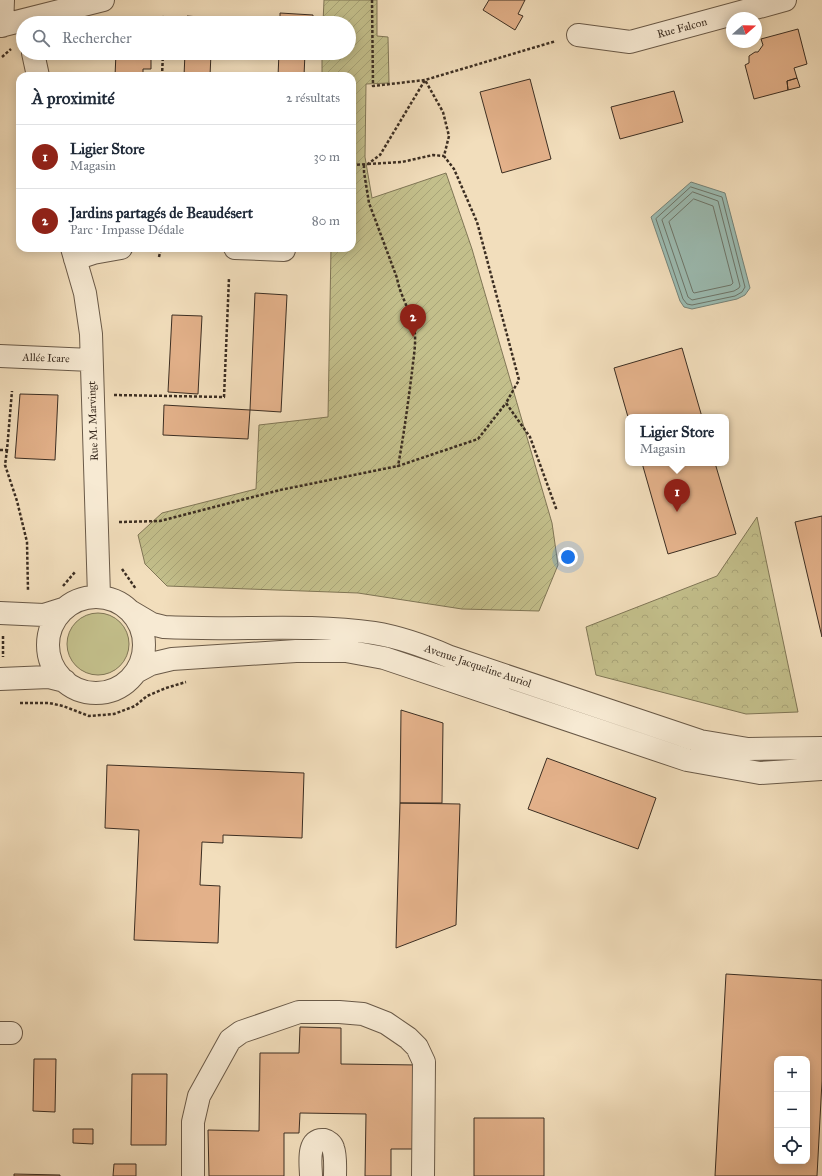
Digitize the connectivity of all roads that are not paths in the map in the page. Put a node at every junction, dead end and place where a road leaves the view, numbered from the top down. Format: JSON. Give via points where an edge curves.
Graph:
{"nodes":[{"id":1,"x":3,"y":0,"type":"edge"},
{"id":2,"x":103,"y":0,"type":"edge"},
{"id":3,"x":785,"y":0,"type":"edge"},
{"id":4,"x":45,"y":16,"type":"edge"},
{"id":5,"x":16,"y":23,"type":"edge"},
{"id":6,"x":1,"y":26,"type":"edge"},
{"id":7,"x":578,"y":35,"type":"road end"},
{"id":8,"x":35,"y":60,"type":"edge"},
{"id":9,"x":37,"y":72,"type":"edge"},
{"id":10,"x":99,"y":252,"type":"edge"},
{"id":11,"x":74,"y":253,"type":"edge"},
{"id":12,"x":0,"y":356,"type":"edge"},
{"id":13,"x":91,"y":360,"type":"junction"},
{"id":14,"x":99,"y":596,"type":"junction"},
{"id":15,"x":63,"y":609,"type":"junction"},
{"id":16,"x":130,"y":611,"type":"junction"},
{"id":17,"x":1,"y":613,"type":"edge"},
{"id":18,"x":136,"y":672,"type":"junction"},
{"id":19,"x":2,"y":679,"type":"edge"},
{"id":20,"x":65,"y":681,"type":"junction"},
{"id":21,"x":822,"y":748,"type":"edge"},
{"id":22,"x":822,"y":770,"type":"edge"},
{"id":23,"x":193,"y":1176,"type":"edge"},
{"id":24,"x":311,"y":1176,"type":"edge"},
{"id":25,"x":335,"y":1176,"type":"edge"},
{"id":26,"x":423,"y":1176,"type":"edge"}],
"edges":[{"from":1,"to":6,"type":"street"},
{"from":2,"to":4,"type":"street"},
{"from":3,"to":7,"type":"street","name":"Rue Falcon","via":[[630,42]]},
{"from":5,"to":6,"type":"street"},
{"from":8,"to":9,"type":"street"},
{"from":10,"to":11,"type":"street"},
{"from":11,"to":13,"type":"street","name":"Rue M. Marvingt","via":[[85,293],[91,334]]},
{"from":12,"to":13,"type":"street","name":"Allée Icare"},
{"from":13,"to":14,"type":"street","name":"Rue M. Marvingt"},
{"from":14,"to":15,"type":"street","via":[[86,597]]},
{"from":14,"to":16,"type":"street","via":[[121,603]]},
{"from":15,"to":17,"type":"street","via":[[44,615]]},
{"from":15,"to":20,"type":"street","via":[[49,632],[48,646],[50,659]]},
{"from":16,"to":18,"type":"street","via":[[138,621],[143,634],[142,660]]},
{"from":16,"to":21,"type":"street","name":"Avenue Jacqueline Auriol","via":[[152,624],[164,627],[322,628],[376,634],[427,647],[700,741],[748,750]]},
{"from":18,"to":20,"type":"street","via":[[119,687],[98,693],[75,688]]},
{"from":18,"to":22,"type":"street","name":"Avenue Jacqueline Auriol","via":[[151,664],[172,659],[296,651],[346,651],[391,660],[687,760],[760,773]]},
{"from":19,"to":20,"type":"street","via":[[49,677]]},
{"from":23,"to":26,"type":"street","via":[[194,1122],[200,1096],[230,1040],[241,1032],[299,1012],[339,1012],[363,1014],[386,1023],[417,1047],[424,1062]]},
{"from":24,"to":25,"type":"street","via":[[310,1152],[317,1141],[323,1140],[333,1147]]}]}
